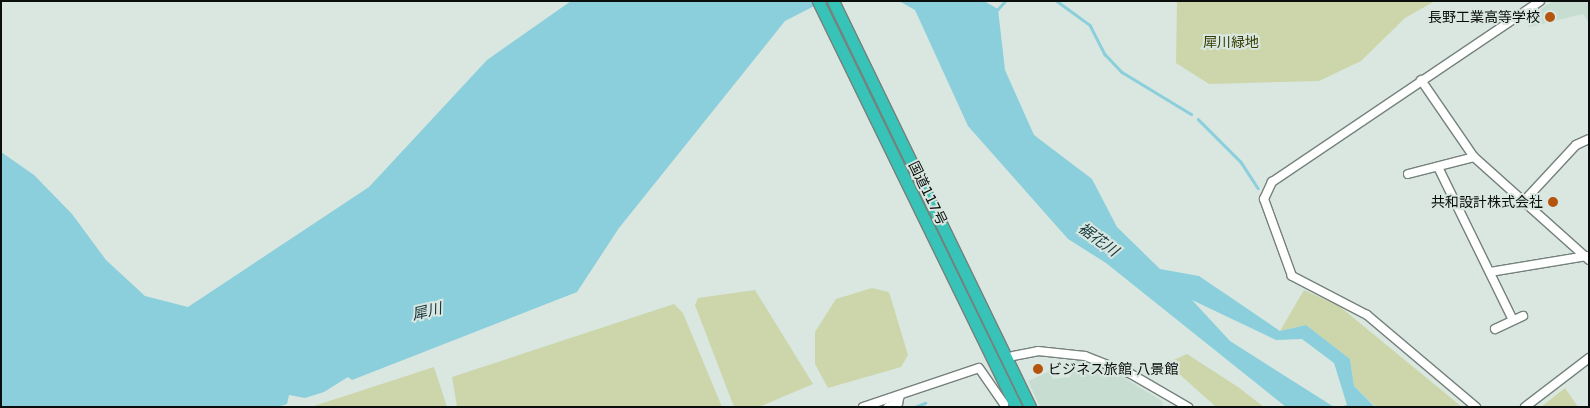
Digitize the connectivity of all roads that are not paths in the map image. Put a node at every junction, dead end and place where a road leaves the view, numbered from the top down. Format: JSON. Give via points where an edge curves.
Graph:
{"nodes":[{"id":1,"x":818,"y":1,"type":"edge"},
{"id":2,"x":833,"y":1,"type":"edge"},
{"id":3,"x":1540,"y":1,"type":"edge"},
{"id":4,"x":1421,"y":80,"type":"junction"},
{"id":5,"x":1589,"y":139,"type":"edge"},
{"id":6,"x":1474,"y":156,"type":"junction"},
{"id":7,"x":1438,"y":167,"type":"junction"},
{"id":8,"x":1408,"y":174,"type":"dead end"},
{"id":9,"x":1524,"y":201,"type":"junction"},
{"id":10,"x":1587,"y":257,"type":"edge"},
{"id":11,"x":1490,"y":272,"type":"junction"},
{"id":12,"x":1523,"y":316,"type":"dead end"},
{"id":13,"x":1513,"y":320,"type":"junction"},
{"id":14,"x":1495,"y":329,"type":"dead end"},
{"id":15,"x":1008,"y":354,"type":"junction"},
{"id":16,"x":1589,"y":358,"type":"edge"},
{"id":17,"x":900,"y":395,"type":"junction"},
{"id":18,"x":1012,"y":402,"type":"edge"},
{"id":19,"x":863,"y":407,"type":"edge"},
{"id":20,"x":888,"y":407,"type":"edge"},
{"id":21,"x":1030,"y":407,"type":"edge"},
{"id":22,"x":1188,"y":407,"type":"edge"},
{"id":23,"x":1476,"y":407,"type":"edge"},
{"id":24,"x":1525,"y":407,"type":"edge"}],
"edges":[{"from":1,"to":18,"type":"highway","name":"国道117号"},
{"from":2,"to":15,"type":"highway","name":"国道117号"},
{"from":3,"to":4,"type":"street"},
{"from":4,"to":6,"type":"street"},
{"from":4,"to":23,"type":"street","via":[[1272,182],[1264,199],[1292,276],[1367,315]]},
{"from":5,"to":9,"type":"street","via":[[1576,145]]},
{"from":6,"to":7,"type":"street"},
{"from":6,"to":9,"type":"street"},
{"from":7,"to":8,"type":"street"},
{"from":7,"to":11,"type":"street"},
{"from":9,"to":10,"type":"street"},
{"from":10,"to":11,"type":"street"},
{"from":11,"to":13,"type":"street"},
{"from":12,"to":13,"type":"street"},
{"from":13,"to":14,"type":"street"},
{"from":15,"to":18,"type":"highway","name":"国道117号"},
{"from":15,"to":22,"type":"street","via":[[1038,351],[1085,356],[1131,374]]},
{"from":16,"to":24,"type":"street"},
{"from":17,"to":18,"type":"street","via":[[979,368]]},
{"from":17,"to":19,"type":"street"},
{"from":17,"to":20,"type":"street","via":[[898,403]]},
{"from":18,"to":21,"type":"highway"}]}
